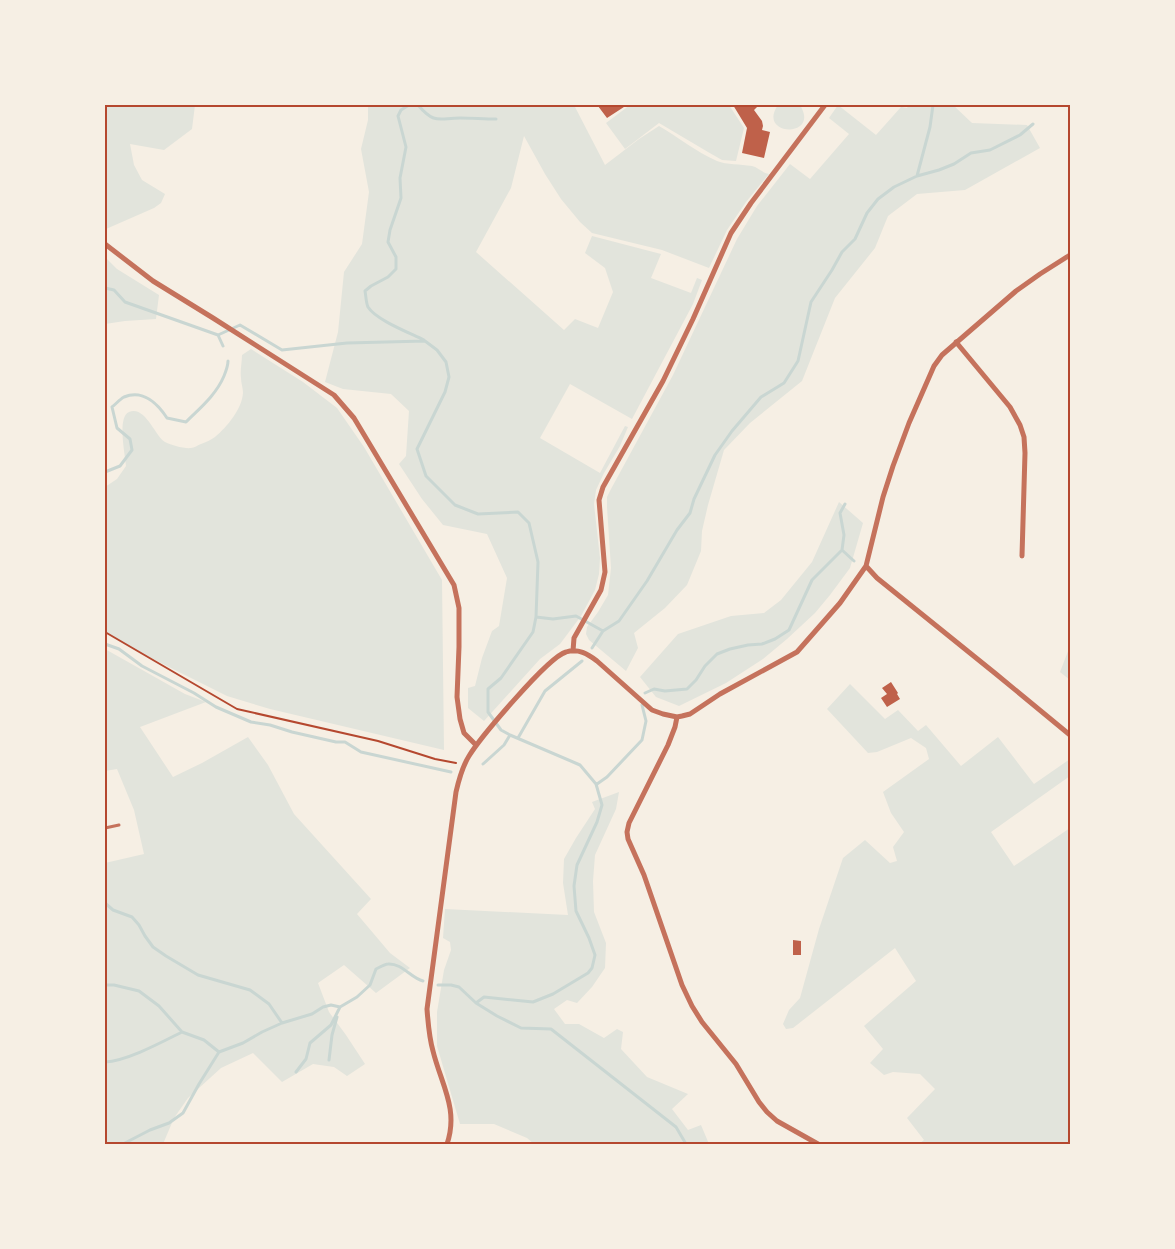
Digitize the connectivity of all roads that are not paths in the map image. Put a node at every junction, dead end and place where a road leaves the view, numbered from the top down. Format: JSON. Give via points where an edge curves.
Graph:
{"nodes":[{"id":1,"x":824,"y":105,"type":"edge"},
{"id":2,"x":105,"y":244,"type":"edge"},
{"id":3,"x":1070,"y":255,"type":"edge"},
{"id":4,"x":956,"y":342,"type":"junction"},
{"id":5,"x":1022,"y":556,"type":"dead end"},
{"id":6,"x":866,"y":566,"type":"junction"},
{"id":7,"x":573,"y":651,"type":"junction"},
{"id":8,"x":677,"y":717,"type":"junction"},
{"id":9,"x":1070,"y":735,"type":"edge"},
{"id":10,"x":476,"y":745,"type":"junction"},
{"id":11,"x":119,"y":825,"type":"dead end"},
{"id":12,"x":105,"y":828,"type":"edge"},
{"id":13,"x":447,"y":1144,"type":"edge"},
{"id":14,"x":818,"y":1144,"type":"edge"}],
"edges":[{"from":1,"to":7,"type":"street","via":[[731,233],[693,320],[603,487],[599,500],[604,581],[597,600],[574,638]]},
{"from":2,"to":10,"type":"street","via":[[153,281],[334,395],[354,418],[454,585],[460,608],[457,697],[460,719],[464,733]]},
{"from":3,"to":4,"type":"street","via":[[1016,291]]},
{"from":4,"to":5,"type":"street","via":[[1010,407],[1024,437]]},
{"from":4,"to":6,"type":"street","via":[[934,366],[909,423],[892,466]]},
{"from":6,"to":8,"type":"street","via":[[840,603],[797,652],[690,714]]},
{"from":6,"to":9,"type":"street"},
{"from":7,"to":8,"type":"street","via":[[582,651],[597,661],[652,710]]},
{"from":7,"to":10,"type":"street","via":[[565,652],[544,668]]},
{"from":8,"to":14,"type":"street","via":[[668,745],[629,823],[628,840],[647,883],[682,985],[702,1022],[736,1064],[767,1112]]},
{"from":10,"to":13,"type":"street","via":[[463,765],[456,792],[427,1009],[432,1050],[451,1108]]},
{"from":11,"to":12,"type":"lane"}]}
